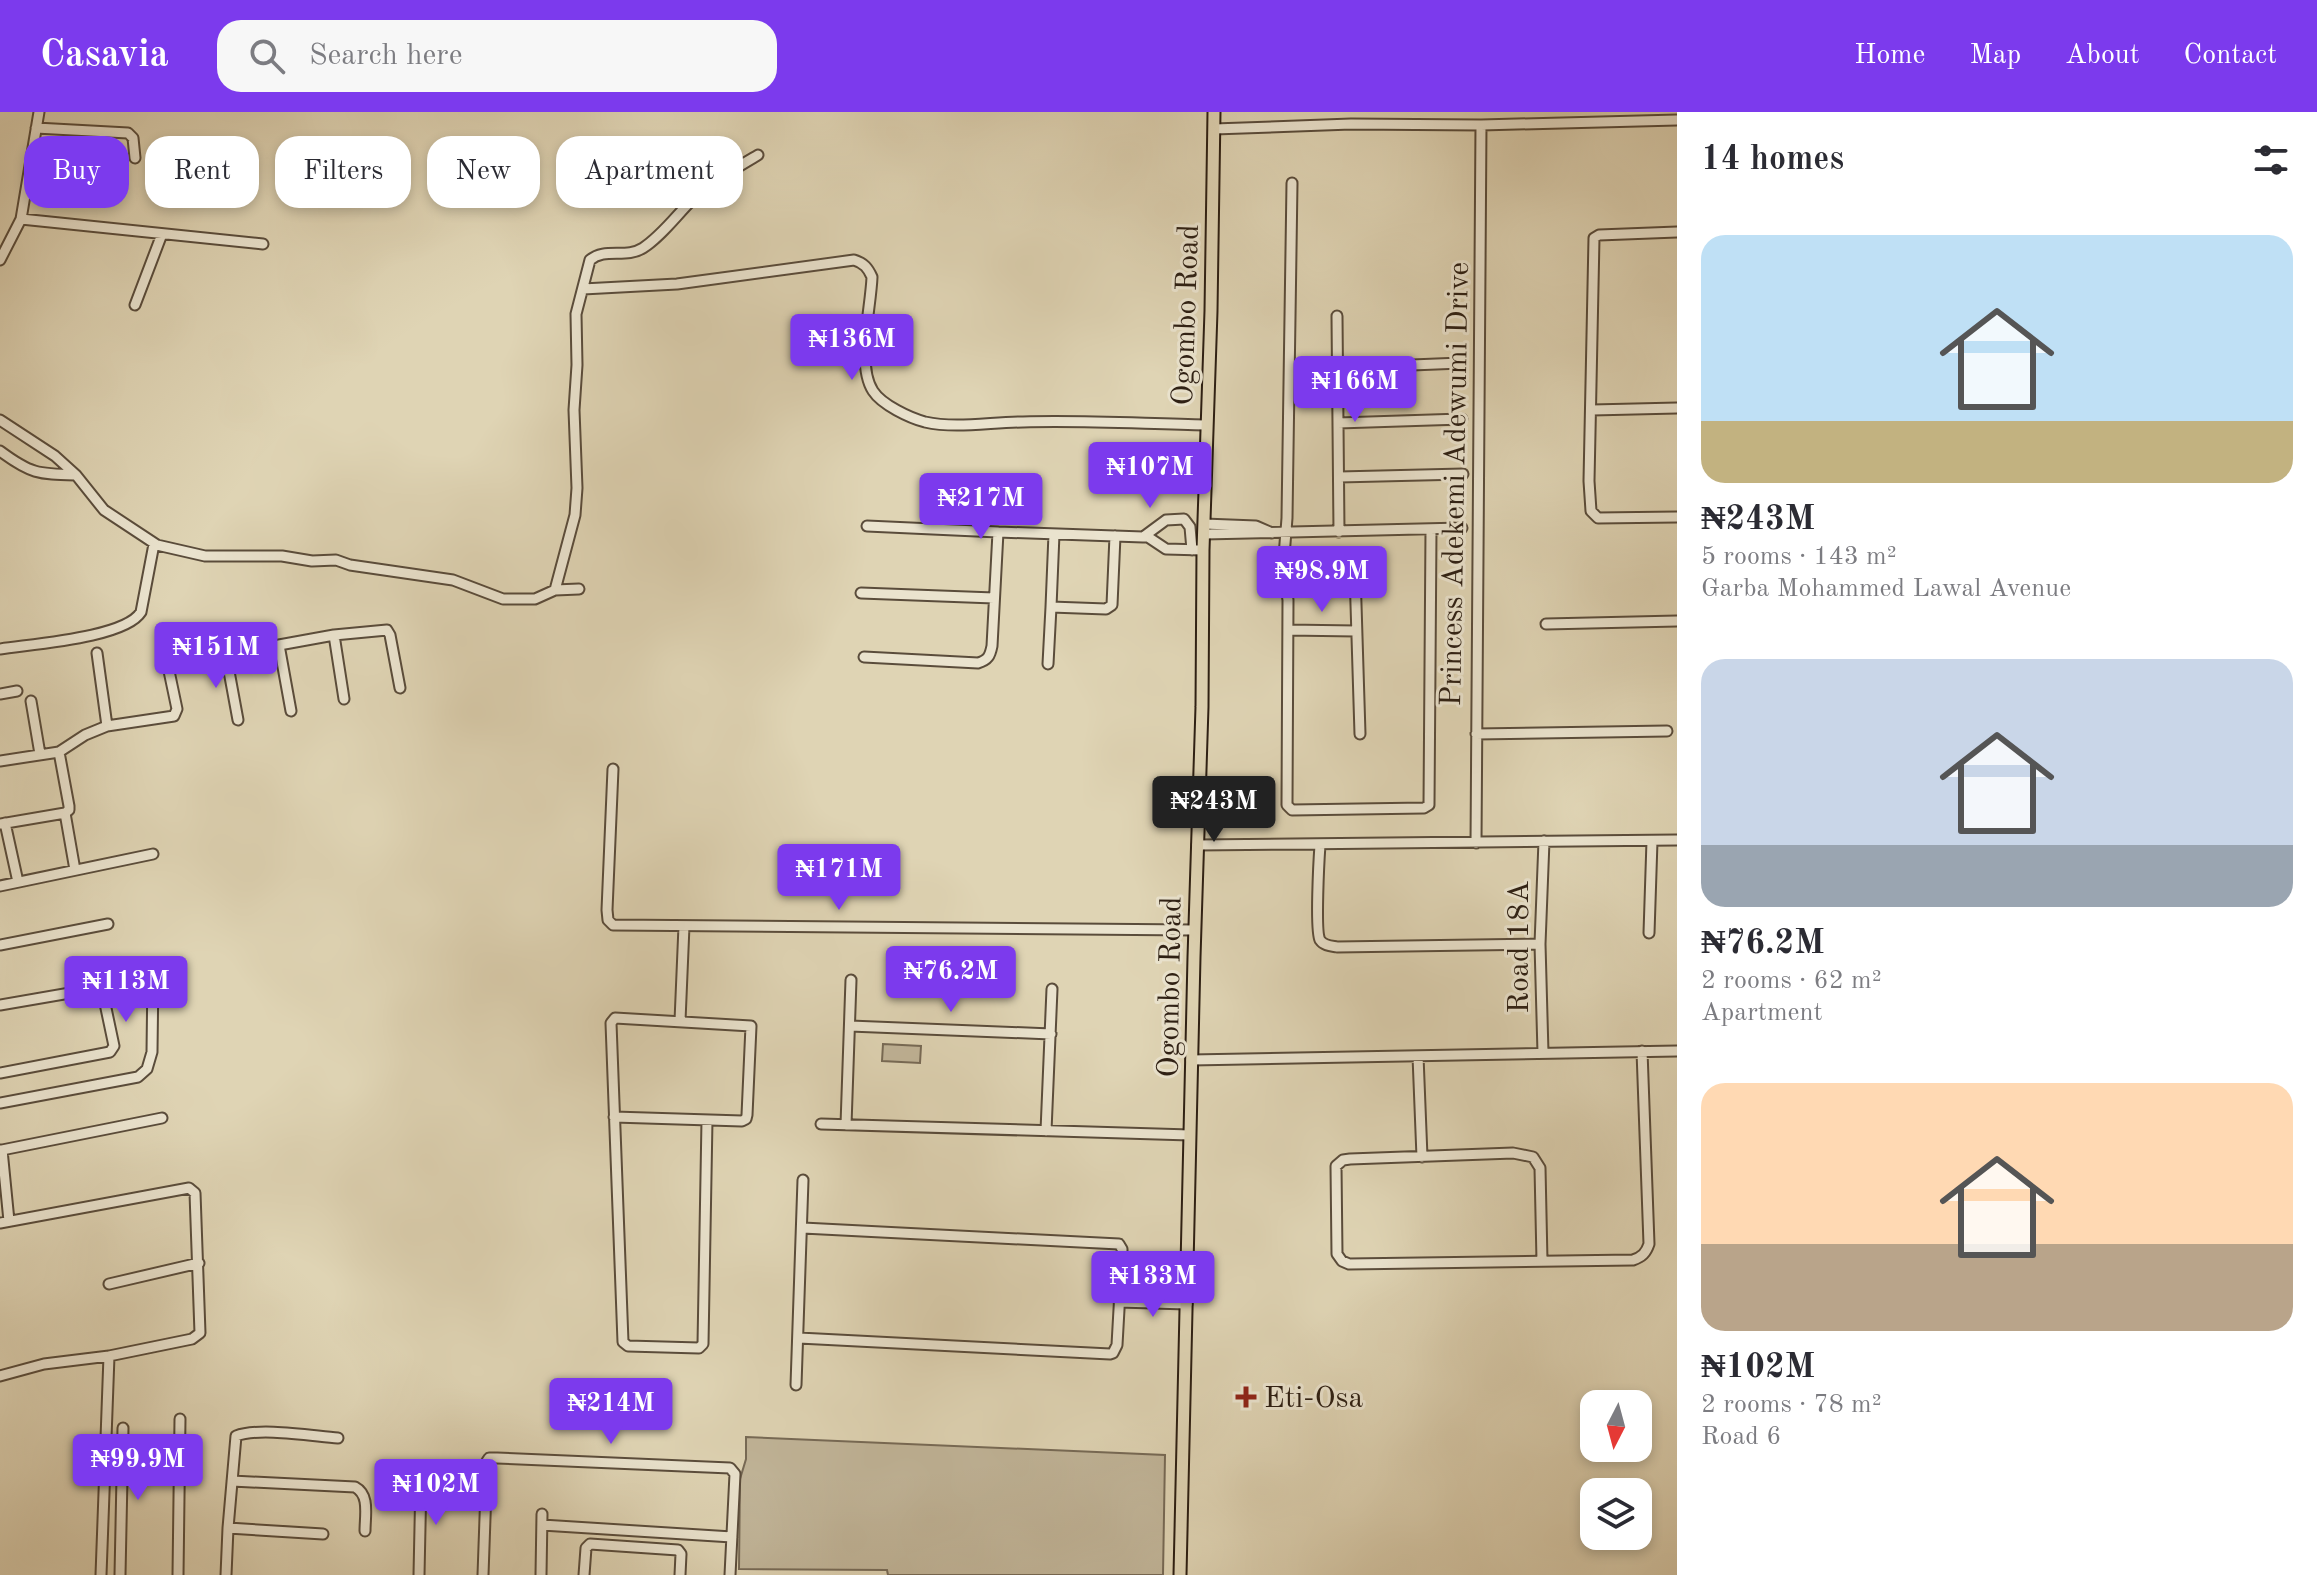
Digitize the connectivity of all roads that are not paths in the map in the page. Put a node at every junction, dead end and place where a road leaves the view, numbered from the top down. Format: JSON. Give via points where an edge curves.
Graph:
{"nodes":[{"id":1,"x":39,"y":112,"type":"edge"},
{"id":2,"x":1214,"y":112,"type":"edge"},
{"id":3,"x":1351,"y":112,"type":"edge"},
{"id":4,"x":1660,"y":116,"type":"edge"},
{"id":5,"x":1677,"y":120,"type":"edge"},
{"id":6,"x":1351,"y":124,"type":"junction"},
{"id":7,"x":1481,"y":125,"type":"junction"},
{"id":8,"x":36,"y":128,"type":"junction"},
{"id":9,"x":1214,"y":129,"type":"junction"},
{"id":10,"x":758,"y":155,"type":"dead end"},
{"id":11,"x":135,"y":158,"type":"dead end"},
{"id":12,"x":1292,"y":183,"type":"dead end"},
{"id":13,"x":21,"y":219,"type":"junction"},
{"id":14,"x":1677,"y":232,"type":"edge"},
{"id":15,"x":162,"y":234,"type":"junction"},
{"id":16,"x":263,"y":244,"type":"dead end"},
{"id":17,"x":0,"y":260,"type":"edge"},
{"id":18,"x":583,"y":289,"type":"junction"},
{"id":19,"x":135,"y":305,"type":"dead end"},
{"id":20,"x":1337,"y":316,"type":"dead end"},
{"id":21,"x":1461,"y":363,"type":"dead end"},
{"id":22,"x":1338,"y":368,"type":"junction"},
{"id":23,"x":1677,"y":408,"type":"edge"},
{"id":24,"x":1592,"y":410,"type":"junction"},
{"id":25,"x":1462,"y":419,"type":"dead end"},
{"id":26,"x":0,"y":420,"type":"edge"},
{"id":27,"x":1338,"y":423,"type":"junction"},
{"id":28,"x":1206,"y":425,"type":"junction"},
{"id":29,"x":0,"y":451,"type":"edge"},
{"id":30,"x":1463,"y":474,"type":"dead end"},
{"id":31,"x":76,"y":475,"type":"junction"},
{"id":32,"x":1339,"y":477,"type":"junction"},
{"id":33,"x":1677,"y":517,"type":"edge"},
{"id":34,"x":867,"y":526,"type":"dead end"},
{"id":35,"x":1462,"y":528,"type":"dead end"},
{"id":36,"x":1204,"y":529,"type":"junction"},
{"id":37,"x":1431,"y":530,"type":"junction"},
{"id":38,"x":1285,"y":531,"type":"junction"},
{"id":39,"x":998,"y":532,"type":"junction"},
{"id":40,"x":1339,"y":532,"type":"junction"},
{"id":41,"x":1054,"y":534,"type":"junction"},
{"id":42,"x":1115,"y":536,"type":"junction"},
{"id":43,"x":1143,"y":537,"type":"junction"},
{"id":44,"x":154,"y":544,"type":"junction"},
{"id":45,"x":1197,"y":550,"type":"junction"},
{"id":46,"x":1355,"y":572,"type":"dead end"},
{"id":47,"x":579,"y":589,"type":"dead end"},
{"id":48,"x":555,"y":590,"type":"junction"},
{"id":49,"x":861,"y":593,"type":"dead end"},
{"id":50,"x":994,"y":598,"type":"junction"},
{"id":51,"x":1051,"y":607,"type":"junction"},
{"id":52,"x":1677,"y":621,"type":"edge"},
{"id":53,"x":1546,"y":624,"type":"dead end"},
{"id":54,"x":1288,"y":630,"type":"junction"},
{"id":55,"x":1356,"y":631,"type":"junction"},
{"id":56,"x":334,"y":635,"type":"junction"},
{"id":57,"x":279,"y":645,"type":"junction"},
{"id":58,"x":0,"y":649,"type":"edge"},
{"id":59,"x":97,"y":653,"type":"dead end"},
{"id":60,"x":226,"y":655,"type":"junction"},
{"id":61,"x":864,"y":657,"type":"dead end"},
{"id":62,"x":1048,"y":664,"type":"dead end"},
{"id":63,"x":400,"y":688,"type":"dead end"},
{"id":64,"x":17,"y":691,"type":"dead end"},
{"id":65,"x":0,"y":694,"type":"edge"},
{"id":66,"x":344,"y":699,"type":"dead end"},
{"id":67,"x":31,"y":701,"type":"dead end"},
{"id":68,"x":291,"y":711,"type":"dead end"},
{"id":69,"x":238,"y":720,"type":"dead end"},
{"id":70,"x":107,"y":726,"type":"junction"},
{"id":71,"x":1667,"y":731,"type":"dead end"},
{"id":72,"x":1360,"y":734,"type":"dead end"},
{"id":73,"x":1476,"y":734,"type":"junction"},
{"id":74,"x":59,"y":752,"type":"junction"},
{"id":75,"x":40,"y":754,"type":"junction"},
{"id":76,"x":0,"y":761,"type":"edge"},
{"id":77,"x":613,"y":769,"type":"dead end"},
{"id":78,"x":65,"y":813,"type":"junction"},
{"id":79,"x":2,"y":824,"type":"edge"},
{"id":80,"x":1677,"y":840,"type":"edge"},
{"id":81,"x":1544,"y":841,"type":"junction"},
{"id":82,"x":1652,"y":841,"type":"junction"},
{"id":83,"x":1476,"y":843,"type":"junction"},
{"id":84,"x":1197,"y":845,"type":"junction"},
{"id":85,"x":1320,"y":845,"type":"junction"},
{"id":86,"x":153,"y":854,"type":"dead end"},
{"id":87,"x":75,"y":870,"type":"junction"},
{"id":88,"x":18,"y":882,"type":"junction"},
{"id":89,"x":0,"y":886,"type":"edge"},
{"id":90,"x":108,"y":924,"type":"dead end"},
{"id":91,"x":684,"y":926,"type":"junction"},
{"id":92,"x":1194,"y":930,"type":"junction"},
{"id":93,"x":1649,"y":933,"type":"dead end"},
{"id":94,"x":1540,"y":944,"type":"junction"},
{"id":95,"x":0,"y":945,"type":"edge"},
{"id":96,"x":153,"y":973,"type":"dead end"},
{"id":97,"x":851,"y":980,"type":"dead end"},
{"id":98,"x":1052,"y":989,"type":"dead end"},
{"id":99,"x":0,"y":1005,"type":"edge"},
{"id":100,"x":680,"y":1021,"type":"junction"},
{"id":101,"x":850,"y":1026,"type":"junction"},
{"id":102,"x":1051,"y":1034,"type":"junction"},
{"id":103,"x":1642,"y":1051,"type":"junction"},
{"id":104,"x":1677,"y":1051,"type":"edge"},
{"id":105,"x":1543,"y":1053,"type":"junction"},
{"id":106,"x":1418,"y":1056,"type":"junction"},
{"id":107,"x":1191,"y":1060,"type":"junction"},
{"id":108,"x":0,"y":1073,"type":"edge"},
{"id":109,"x":0,"y":1103,"type":"edge"},
{"id":110,"x":614,"y":1117,"type":"junction"},
{"id":111,"x":162,"y":1118,"type":"dead end"},
{"id":112,"x":707,"y":1120,"type":"junction"},
{"id":113,"x":821,"y":1124,"type":"dead end"},
{"id":114,"x":846,"y":1125,"type":"junction"},
{"id":115,"x":1046,"y":1131,"type":"junction"},
{"id":116,"x":1190,"y":1135,"type":"junction"},
{"id":117,"x":1,"y":1150,"type":"edge"},
{"id":118,"x":1422,"y":1157,"type":"junction"},
{"id":119,"x":803,"y":1180,"type":"dead end"},
{"id":120,"x":4,"y":1222,"type":"edge"},
{"id":121,"x":803,"y":1228,"type":"junction"},
{"id":122,"x":1542,"y":1261,"type":"junction"},
{"id":123,"x":199,"y":1263,"type":"junction"},
{"id":124,"x":109,"y":1284,"type":"dead end"},
{"id":125,"x":1120,"y":1290,"type":"junction"},
{"id":126,"x":1186,"y":1298,"type":"junction"},
{"id":127,"x":1119,"y":1302,"type":"junction"},
{"id":128,"x":799,"y":1338,"type":"junction"},
{"id":129,"x":109,"y":1356,"type":"junction"},
{"id":130,"x":0,"y":1376,"type":"edge"},
{"id":131,"x":796,"y":1385,"type":"dead end"},
{"id":132,"x":180,"y":1419,"type":"dead end"},
{"id":133,"x":123,"y":1428,"type":"dead end"},
{"id":134,"x":338,"y":1438,"type":"dead end"},
{"id":135,"x":421,"y":1479,"type":"dead end"},
{"id":136,"x":232,"y":1481,"type":"junction"},
{"id":137,"x":542,"y":1514,"type":"dead end"},
{"id":138,"x":542,"y":1525,"type":"junction"},
{"id":139,"x":228,"y":1528,"type":"junction"},
{"id":140,"x":365,"y":1531,"type":"dead end"},
{"id":141,"x":323,"y":1534,"type":"dead end"},
{"id":142,"x":732,"y":1537,"type":"junction"},
{"id":143,"x":101,"y":1575,"type":"edge"},
{"id":144,"x":120,"y":1575,"type":"edge"},
{"id":145,"x":178,"y":1575,"type":"edge"},
{"id":146,"x":226,"y":1575,"type":"edge"},
{"id":147,"x":419,"y":1575,"type":"edge"},
{"id":148,"x":483,"y":1575,"type":"edge"},
{"id":149,"x":541,"y":1575,"type":"edge"},
{"id":150,"x":584,"y":1575,"type":"edge"},
{"id":151,"x":680,"y":1575,"type":"edge"},
{"id":152,"x":730,"y":1575,"type":"edge"},
{"id":153,"x":1180,"y":1575,"type":"edge"}],
"edges":[{"from":1,"to":8,"type":"street"},
{"from":2,"to":9,"type":"main road","name":"Ogombo Road"},
{"from":3,"to":6,"type":"street"},
{"from":4,"to":5,"type":"street"},
{"from":4,"to":7,"type":"street"},
{"from":6,"to":7,"type":"street"},
{"from":6,"to":9,"type":"street"},
{"from":7,"to":73,"type":"street","name":"Princess Adekemi Adewumi Drive"},
{"from":8,"to":11,"type":"street","via":[[128,133]]},
{"from":8,"to":13,"type":"street"},
{"from":9,"to":28,"type":"main road","name":"Ogombo Road"},
{"from":10,"to":18,"type":"street","via":[[698,195],[644,248],[593,256]]},
{"from":12,"to":38,"type":"street"},
{"from":13,"to":15,"type":"street"},
{"from":13,"to":17,"type":"street"},
{"from":14,"to":24,"type":"street","via":[[1594,238]]},
{"from":15,"to":16,"type":"street"},
{"from":15,"to":19,"type":"street"},
{"from":18,"to":28,"type":"street","via":[[677,284],[854,260],[872,277],[866,350],[871,388],[883,401],[923,421]]},
{"from":18,"to":48,"type":"street","via":[[576,314],[575,515]]},
{"from":20,"to":22,"type":"street"},
{"from":21,"to":22,"type":"street"},
{"from":22,"to":27,"type":"street"},
{"from":23,"to":24,"type":"street"},
{"from":24,"to":33,"type":"street","via":[[1593,514],[1607,519]]},
{"from":25,"to":27,"type":"street"},
{"from":26,"to":31,"type":"street"},
{"from":27,"to":32,"type":"street"},
{"from":28,"to":36,"type":"main road","name":"Ogombo Road"},
{"from":29,"to":31,"type":"street","via":[[36,473]]},
{"from":30,"to":32,"type":"street"},
{"from":31,"to":44,"type":"street","via":[[104,510]]},
{"from":32,"to":40,"type":"street"},
{"from":34,"to":39,"type":"street"},
{"from":35,"to":37,"type":"street"},
{"from":36,"to":38,"type":"street"},
{"from":36,"to":45,"type":"main road","name":"Ogombo Road"},
{"from":37,"to":40,"type":"street"},
{"from":37,"to":54,"type":"street","via":[[1427,807],[1288,808]]},
{"from":38,"to":40,"type":"street"},
{"from":38,"to":54,"type":"street"},
{"from":39,"to":41,"type":"street"},
{"from":39,"to":50,"type":"street"},
{"from":41,"to":42,"type":"street"},
{"from":41,"to":51,"type":"street"},
{"from":42,"to":43,"type":"street"},
{"from":42,"to":51,"type":"street","via":[[1112,605]]},
{"from":43,"to":45,"type":"street","via":[[1166,549]]},
{"from":43,"to":45,"type":"street","via":[[1166,520],[1184,519]]},
{"from":44,"to":48,"type":"street","via":[[205,556],[336,560],[453,580],[503,599],[535,599]]},
{"from":44,"to":58,"type":"street","via":[[136,620],[78,638]]},
{"from":45,"to":84,"type":"main road","name":"Ogombo Road","via":[[1202,707]]},
{"from":46,"to":55,"type":"street"},
{"from":47,"to":48,"type":"street"},
{"from":49,"to":50,"type":"street"},
{"from":50,"to":61,"type":"street","via":[[992,646],[986,661]]},
{"from":51,"to":62,"type":"street"},
{"from":52,"to":53,"type":"street"},
{"from":54,"to":55,"type":"street"},
{"from":55,"to":72,"type":"street"},
{"from":56,"to":57,"type":"street"},
{"from":56,"to":63,"type":"street","via":[[387,630]]},
{"from":56,"to":66,"type":"street"},
{"from":57,"to":60,"type":"street"},
{"from":57,"to":68,"type":"street"},
{"from":59,"to":70,"type":"street"},
{"from":60,"to":69,"type":"street"},
{"from":60,"to":70,"type":"street","via":[[171,666],[174,716]]},
{"from":64,"to":65,"type":"street"},
{"from":67,"to":75,"type":"street"},
{"from":70,"to":74,"type":"street"},
{"from":71,"to":73,"type":"street"},
{"from":73,"to":83,"type":"street","name":"Princess Adekemi Adewumi Drive"},
{"from":74,"to":75,"type":"street"},
{"from":74,"to":78,"type":"street","via":[[69,806]]},
{"from":75,"to":76,"type":"street"},
{"from":77,"to":91,"type":"street","via":[[609,923]]},
{"from":78,"to":79,"type":"street"},
{"from":78,"to":87,"type":"street"},
{"from":79,"to":88,"type":"street"},
{"from":80,"to":82,"type":"street"},
{"from":81,"to":82,"type":"street"},
{"from":81,"to":83,"type":"street"},
{"from":81,"to":94,"type":"street","name":"Road 18A"},
{"from":82,"to":93,"type":"street"},
{"from":83,"to":85,"type":"street"},
{"from":84,"to":85,"type":"street"},
{"from":84,"to":92,"type":"main road","name":"Ogombo Road"},
{"from":85,"to":94,"type":"street","via":[[1323,943]]},
{"from":86,"to":87,"type":"street"},
{"from":87,"to":88,"type":"street"},
{"from":88,"to":89,"type":"street"},
{"from":90,"to":95,"type":"street"},
{"from":91,"to":92,"type":"street"},
{"from":91,"to":100,"type":"street"},
{"from":92,"to":107,"type":"main road","name":"Ogombo Road"},
{"from":94,"to":105,"type":"street","name":"Road 18A"},
{"from":96,"to":109,"type":"street","via":[[152,1052],[138,1077]]},
{"from":97,"to":101,"type":"street"},
{"from":98,"to":102,"type":"street"},
{"from":99,"to":108,"type":"street","via":[[98,990],[114,1046],[110,1052]]},
{"from":100,"to":110,"type":"street","via":[[612,1020]]},
{"from":100,"to":112,"type":"street","via":[[752,1028],[746,1119]]},
{"from":101,"to":102,"type":"street"},
{"from":101,"to":114,"type":"street"},
{"from":102,"to":115,"type":"street"},
{"from":103,"to":104,"type":"street"},
{"from":103,"to":105,"type":"street"},
{"from":103,"to":122,"type":"street","via":[[1649,1244],[1645,1253],[1633,1260]]},
{"from":105,"to":106,"type":"street"},
{"from":106,"to":107,"type":"street"},
{"from":106,"to":118,"type":"street"},
{"from":107,"to":116,"type":"main road","name":"Ogombo Road"},
{"from":110,"to":112,"type":"street"},
{"from":110,"to":112,"type":"street","via":[[623,1342],[628,1346],[703,1344]]},
{"from":111,"to":117,"type":"street"},
{"from":113,"to":114,"type":"street"},
{"from":114,"to":115,"type":"street"},
{"from":115,"to":116,"type":"street"},
{"from":116,"to":126,"type":"main road","name":"Ogombo Road"},
{"from":117,"to":120,"type":"street"},
{"from":118,"to":122,"type":"street","via":[[1533,1157],[1540,1168]]},
{"from":118,"to":122,"type":"street","via":[[1338,1162],[1335,1241],[1342,1261]]},
{"from":119,"to":121,"type":"street"},
{"from":120,"to":123,"type":"street","via":[[189,1188],[195,1193]]},
{"from":121,"to":125,"type":"street","via":[[1119,1244]]},
{"from":121,"to":128,"type":"street"},
{"from":123,"to":124,"type":"street"},
{"from":123,"to":129,"type":"street","via":[[198,1337]]},
{"from":125,"to":126,"type":"street"},
{"from":125,"to":127,"type":"street"},
{"from":126,"to":127,"type":"street"},
{"from":126,"to":153,"type":"main road","name":"Ogombo Road"},
{"from":127,"to":128,"type":"street","via":[[1117,1345],[1110,1354]]},
{"from":128,"to":131,"type":"street"},
{"from":129,"to":130,"type":"street"},
{"from":129,"to":143,"type":"street"},
{"from":132,"to":145,"type":"street"},
{"from":133,"to":144,"type":"street"},
{"from":134,"to":136,"type":"street","via":[[236,1436]]},
{"from":135,"to":147,"type":"street"},
{"from":136,"to":139,"type":"street"},
{"from":136,"to":140,"type":"street","via":[[355,1487],[364,1495]]},
{"from":137,"to":138,"type":"street"},
{"from":138,"to":142,"type":"street"},
{"from":138,"to":149,"type":"street"},
{"from":139,"to":141,"type":"street"},
{"from":139,"to":146,"type":"street"},
{"from":142,"to":148,"type":"street","via":[[733,1470],[489,1458]]},
{"from":142,"to":152,"type":"street"},
{"from":150,"to":151,"type":"street","via":[[590,1544],[678,1550]]}]}
